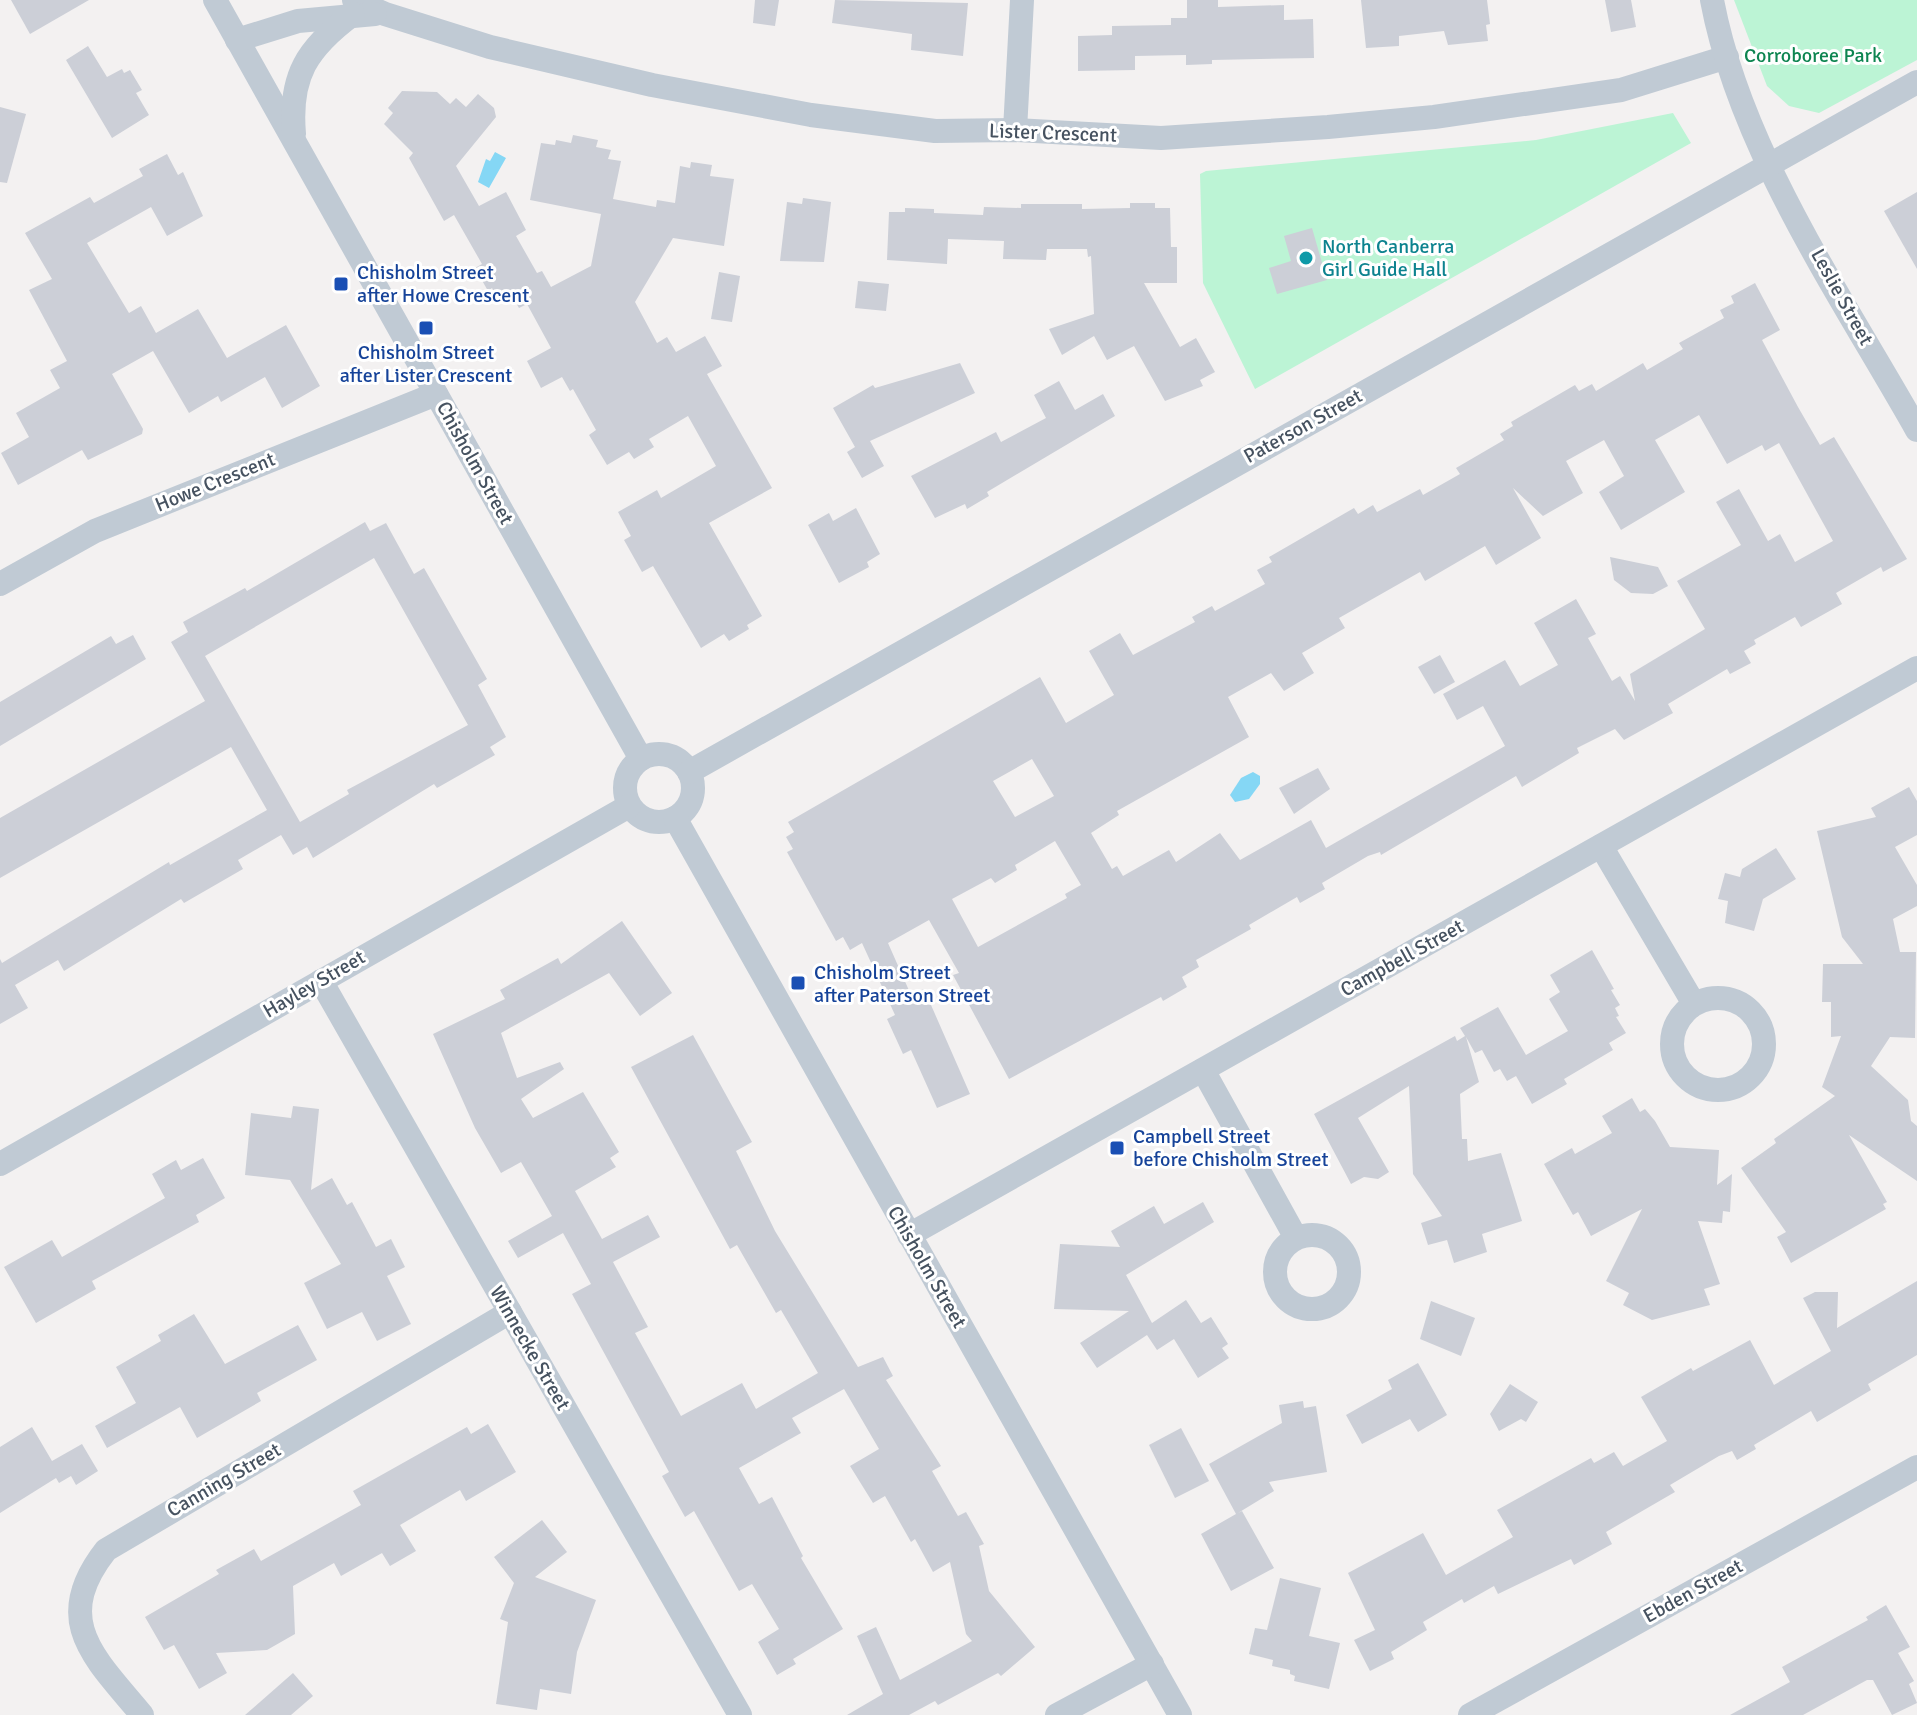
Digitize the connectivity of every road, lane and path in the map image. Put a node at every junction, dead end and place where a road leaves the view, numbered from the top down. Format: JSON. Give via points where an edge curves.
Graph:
{"nodes":[{"id":1,"x":215,"y":0,"type":"edge"},
{"id":2,"x":1022,"y":0,"type":"edge"},
{"id":3,"x":1712,"y":0,"type":"edge"},
{"id":4,"x":355,"y":6,"type":"edge"},
{"id":5,"x":237,"y":40,"type":"junction"},
{"id":6,"x":1727,"y":57,"type":"junction"},
{"id":7,"x":1917,"y":82,"type":"edge"},
{"id":8,"x":1015,"y":130,"type":"junction"},
{"id":9,"x":295,"y":140,"type":"junction"},
{"id":10,"x":1767,"y":165,"type":"junction"},
{"id":11,"x":436,"y":394,"type":"junction"},
{"id":12,"x":1917,"y":430,"type":"edge"},
{"id":13,"x":0,"y":584,"type":"edge"},
{"id":14,"x":1917,"y":668,"type":"edge"},
{"id":15,"x":641,"y":759,"type":"junction"},
{"id":16,"x":689,"y":772,"type":"junction"},
{"id":17,"x":629,"y":806,"type":"junction"},
{"id":18,"x":675,"y":818,"type":"junction"},
{"id":19,"x":1601,"y":846,"type":"junction"},
{"id":20,"x":321,"y":981,"type":"junction"},
{"id":21,"x":1694,"y":1004,"type":"dead end"},
{"id":22,"x":1203,"y":1070,"type":"junction"},
{"id":23,"x":0,"y":1164,"type":"edge"},
{"id":24,"x":909,"y":1235,"type":"junction"},
{"id":25,"x":1296,"y":1238,"type":"dead end"},
{"id":26,"x":510,"y":1312,"type":"junction"},
{"id":27,"x":1917,"y":1467,"type":"edge"},
{"id":28,"x":1152,"y":1664,"type":"junction"},
{"id":29,"x":142,"y":1715,"type":"edge"},
{"id":30,"x":740,"y":1715,"type":"edge"},
{"id":31,"x":1057,"y":1715,"type":"edge"},
{"id":32,"x":1180,"y":1715,"type":"edge"},
{"id":33,"x":1470,"y":1715,"type":"edge"}],
"edges":[{"from":1,"to":5,"type":"street","name":"Chisholm Street"},
{"from":2,"to":8,"type":"street"},
{"from":3,"to":6,"type":"street"},
{"from":4,"to":5,"type":"street"},
{"from":4,"to":8,"type":"street","name":"Lister Crescent","via":[[490,47],[811,115],[935,131]]},
{"from":4,"to":9,"type":"street","via":[[300,69],[291,103]]},
{"from":5,"to":9,"type":"street","name":"Chisholm Street"},
{"from":6,"to":8,"type":"street","name":"Lister Crescent","via":[[1621,90],[1434,117],[1161,138]]},
{"from":6,"to":10,"type":"street"},
{"from":7,"to":10,"type":"street","name":"Paterson Street"},
{"from":9,"to":11,"type":"street","name":"Chisholm Street"},
{"from":10,"to":12,"type":"street","name":"Leslie Street"},
{"from":10,"to":16,"type":"street","name":"Paterson Street"},
{"from":11,"to":13,"type":"street","name":"Howe Crescent","via":[[95,531]]},
{"from":11,"to":15,"type":"street","name":"Chisholm Street"},
{"from":14,"to":19,"type":"street","name":"Campbell Street"},
{"from":15,"to":16,"type":"street","via":[[651,754],[673,757]]},
{"from":15,"to":17,"type":"street","via":[[624,785]]},
{"from":16,"to":18,"type":"street","via":[[690,803]]},
{"from":17,"to":18,"type":"street","via":[[655,823]]},
{"from":17,"to":20,"type":"street","name":"Hayley Street"},
{"from":18,"to":24,"type":"street","name":"Chisholm Street"},
{"from":19,"to":21,"type":"street"},
{"from":19,"to":22,"type":"street","name":"Campbell Street"},
{"from":20,"to":23,"type":"street","name":"Hayley Street"},
{"from":20,"to":26,"type":"street","name":"Winnecke Street"},
{"from":22,"to":24,"type":"street","name":"Campbell Street"},
{"from":22,"to":25,"type":"street"},
{"from":24,"to":28,"type":"street","name":"Chisholm Street"},
{"from":26,"to":29,"type":"street","name":"Canning Street","via":[[106,1550],[90,1571],[77,1608],[82,1635],[93,1657]]},
{"from":26,"to":30,"type":"street","name":"Winnecke Street"},
{"from":27,"to":33,"type":"street","name":"Ebden Street"},
{"from":28,"to":31,"type":"street"},
{"from":28,"to":32,"type":"street","name":"Chisholm Street"}]}
